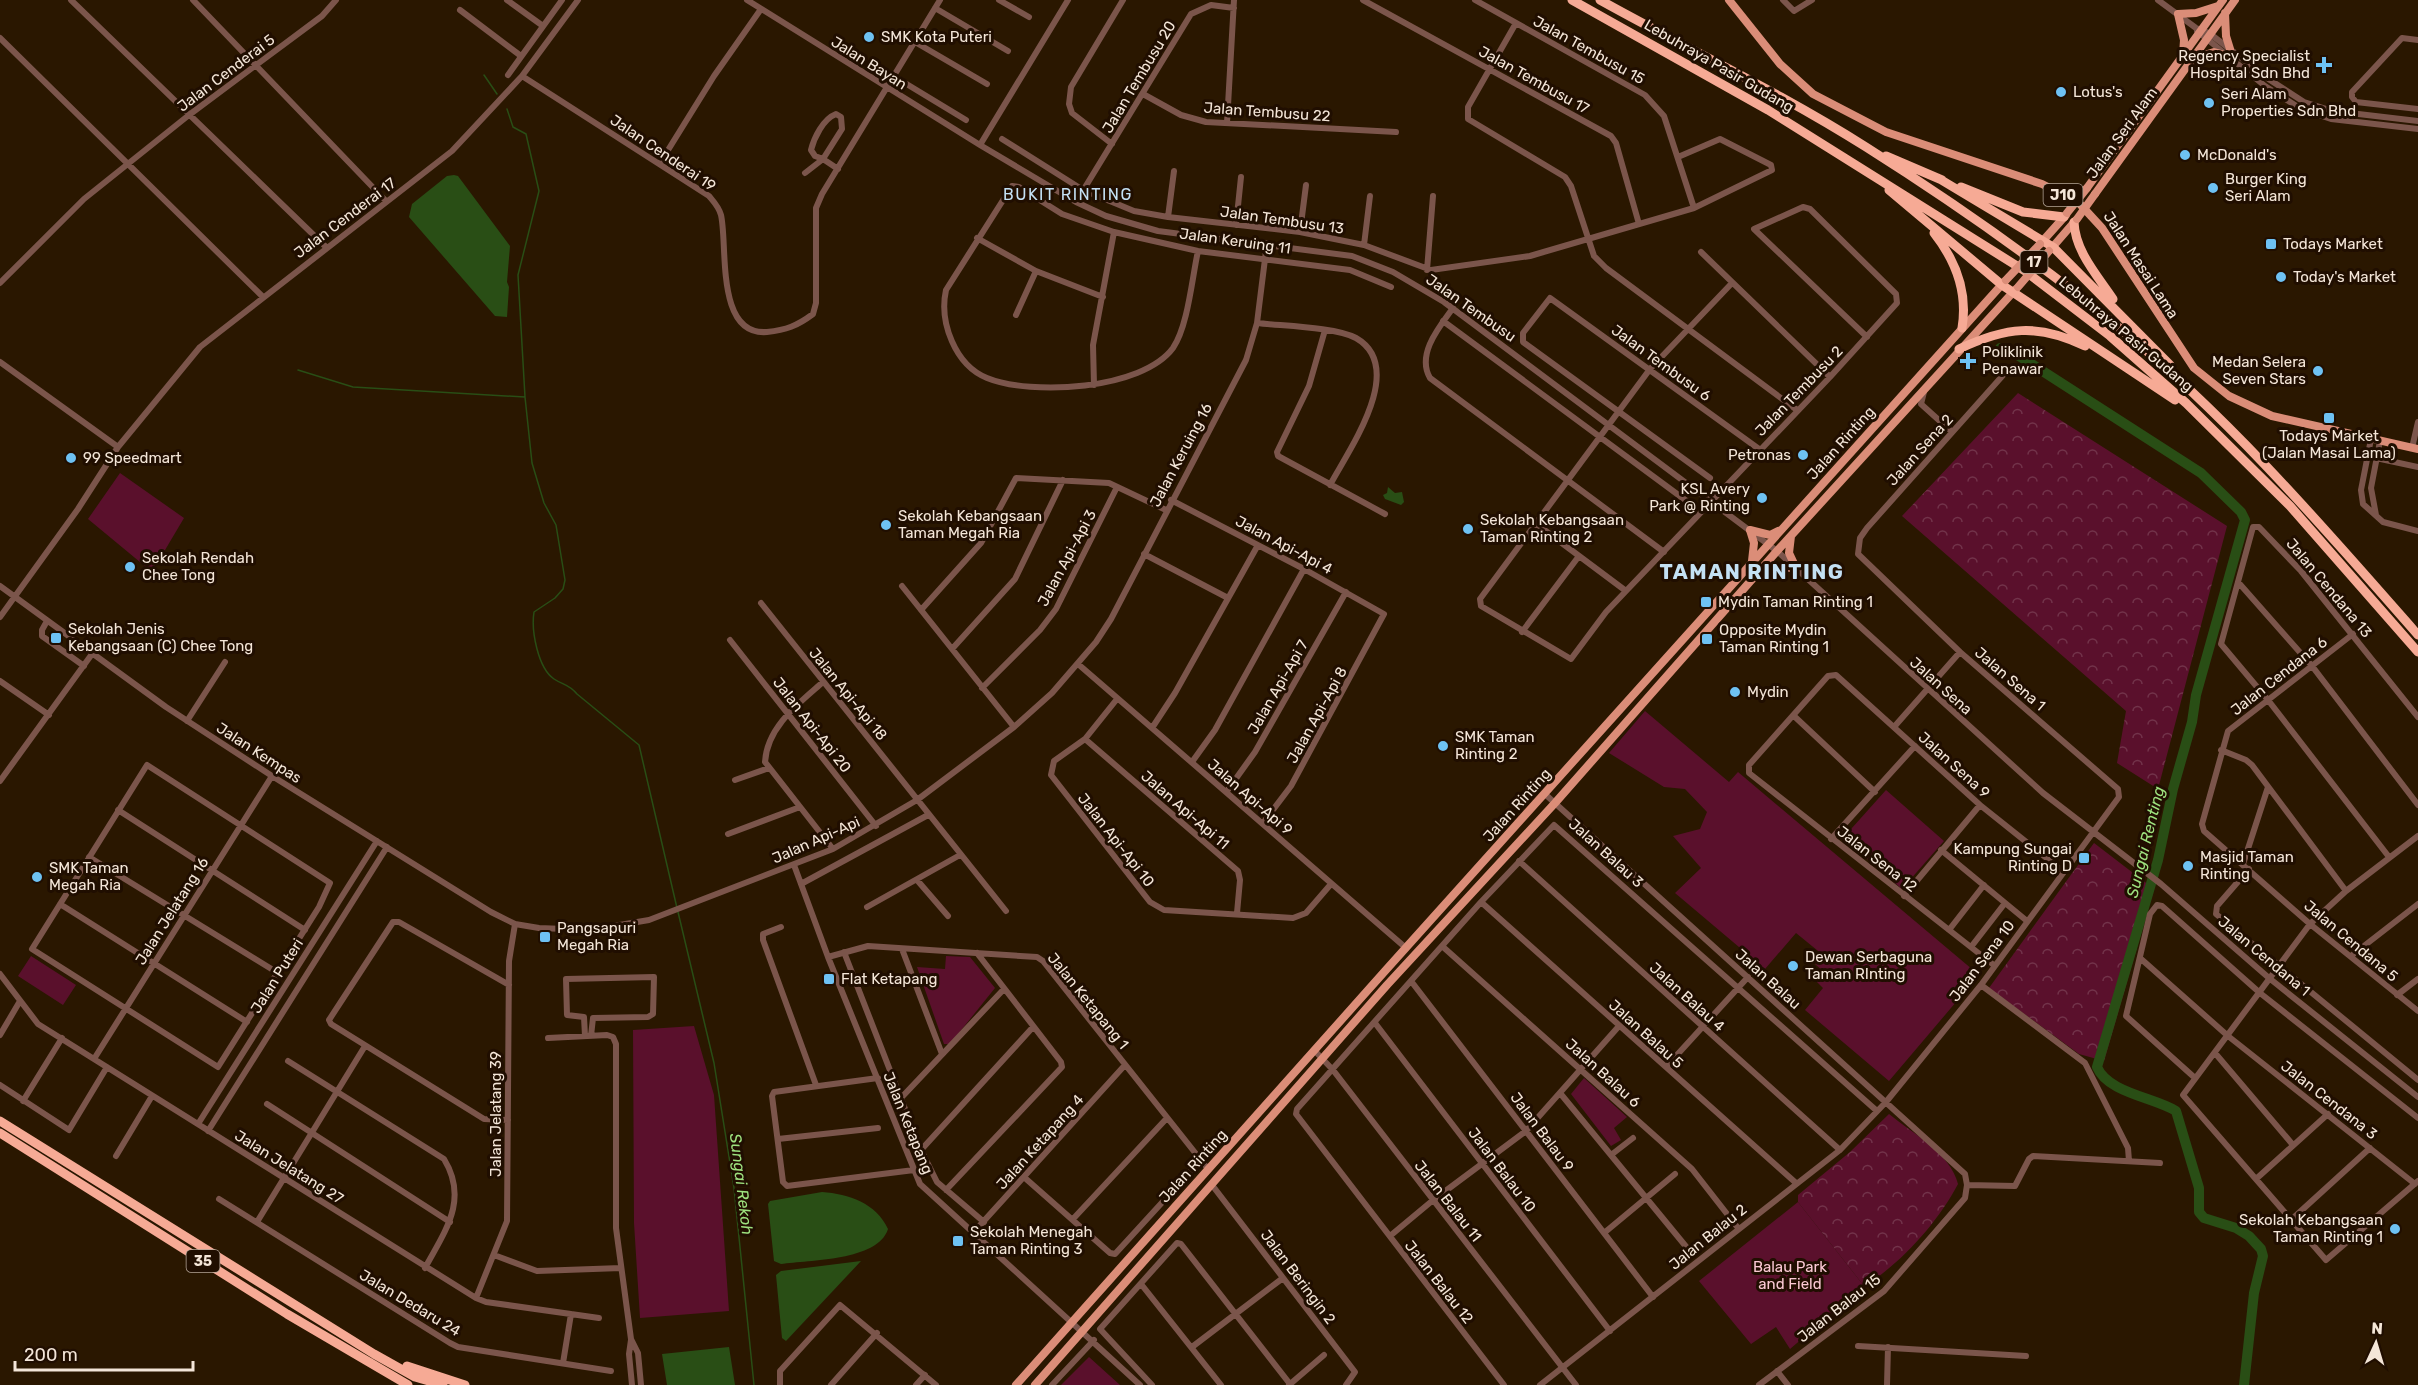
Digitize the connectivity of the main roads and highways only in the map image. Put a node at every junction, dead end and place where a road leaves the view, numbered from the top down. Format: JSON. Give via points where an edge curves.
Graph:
{"nodes":[{"id":1,"x":1572,"y":0,"type":"edge"},
{"id":2,"x":1600,"y":0,"type":"edge"},
{"id":3,"x":1729,"y":0,"type":"edge"},
{"id":4,"x":2235,"y":0,"type":"edge"},
{"id":5,"x":2221,"y":3,"type":"edge"},
{"id":6,"x":2226,"y":11,"type":"junction"},
{"id":7,"x":2202,"y":33,"type":"junction"},
{"id":8,"x":2186,"y":59,"type":"junction"},
{"id":9,"x":1866,"y":147,"type":"junction"},
{"id":10,"x":1868,"y":173,"type":"junction"},
{"id":11,"x":1938,"y":178,"type":"junction"},
{"id":12,"x":1911,"y":207,"type":"junction"},
{"id":13,"x":2065,"y":215,"type":"junction"},
{"id":14,"x":2075,"y":220,"type":"junction"},
{"id":15,"x":2042,"y":242,"type":"junction"},
{"id":16,"x":2051,"y":249,"type":"junction"},
{"id":17,"x":2004,"y":283,"type":"junction"},
{"id":18,"x":2015,"y":289,"type":"junction"},
{"id":19,"x":2124,"y":316,"type":"junction"},
{"id":20,"x":1962,"y":328,"type":"junction"},
{"id":21,"x":1959,"y":350,"type":"junction"},
{"id":22,"x":2117,"y":362,"type":"junction"},
{"id":23,"x":2192,"y":391,"type":"junction"},
{"id":24,"x":2202,"y":418,"type":"junction"},
{"id":25,"x":2415,"y":449,"type":"edge"},
{"id":26,"x":1782,"y":529,"type":"junction"},
{"id":27,"x":1791,"y":535,"type":"junction"},
{"id":28,"x":1752,"y":562,"type":"junction"},
{"id":29,"x":1758,"y":572,"type":"junction"},
{"id":30,"x":2418,"y":635,"type":"edge"},
{"id":31,"x":2418,"y":652,"type":"edge"},
{"id":32,"x":0,"y":1121,"type":"edge"},
{"id":33,"x":0,"y":1133,"type":"edge"},
{"id":34,"x":374,"y":1354,"type":"junction"},
{"id":35,"x":408,"y":1385,"type":"edge"},
{"id":36,"x":443,"y":1385,"type":"edge"},
{"id":37,"x":465,"y":1385,"type":"edge"},
{"id":38,"x":1016,"y":1385,"type":"edge"},
{"id":39,"x":1035,"y":1385,"type":"edge"}],
"edges":[{"from":1,"to":10,"type":"highway","name":"Lebuhraya Pasir Gudang","number":"17","via":[[1768,110]]},
{"from":2,"to":9,"type":"highway","name":"Lebuhraya Pasir Gudang","number":"17"},
{"from":3,"to":25,"type":"main road","name":"Jalan Masai Lama","number":"J10","via":[[1790,75],[1821,99],[1886,132],[2042,184],[2079,203],[2102,228],[2187,359],[2229,396],[2272,416]]},
{"from":4,"to":6,"type":"main road","name":"Jalan Seri Alam"},
{"from":5,"to":7,"type":"main road","name":"Jalan Seri Alam"},
{"from":5,"to":8,"type":"main road","via":[[2196,13],[2178,14]]},
{"from":6,"to":7,"type":"main road","name":"Jalan Seri Alam"},
{"from":6,"to":8,"type":"main road","via":[[2228,52]]},
{"from":7,"to":8,"type":"main road","name":"Jalan Seri Alam"},
{"from":8,"to":13,"type":"main road","name":"Jalan Seri Alam","bridge":true},
{"from":8,"to":14,"type":"main road","name":"Jalan Seri Alam","bridge":true},
{"from":9,"to":11,"type":"highway"},
{"from":9,"to":23,"type":"highway","name":"Lebuhraya Pasir Gudang","number":"17","via":[[2034,262]]},
{"from":10,"to":12,"type":"highway"},
{"from":10,"to":24,"type":"highway","name":"Lebuhraya Pasir Gudang","number":"17","via":[[2025,271],[2110,336]]},
{"from":11,"to":13,"type":"highway","via":[[2023,212]]},
{"from":11,"to":15,"type":"highway"},
{"from":12,"to":17,"type":"highway"},
{"from":12,"to":20,"type":"highway","via":[[1942,243],[1959,276]]},
{"from":13,"to":15,"type":"main road","name":"Jalan Seri Alam"},
{"from":14,"to":16,"type":"main road","name":"Jalan Seri Alam"},
{"from":14,"to":19,"type":"highway","via":[[2076,238],[2085,257]]},
{"from":15,"to":16,"type":"highway"},
{"from":15,"to":17,"type":"main road","name":"Jalan Rinting","bridge":true},
{"from":16,"to":18,"type":"main road","name":"Jalan Rinting","bridge":true},
{"from":16,"to":19,"type":"highway"},
{"from":17,"to":18,"type":"highway"},
{"from":17,"to":20,"type":"main road","name":"Jalan Rinting"},
{"from":18,"to":21,"type":"main road","name":"Jalan Rinting"},
{"from":18,"to":22,"type":"highway"},
{"from":19,"to":23,"type":"highway"},
{"from":20,"to":26,"type":"main road","name":"Jalan Rinting"},
{"from":21,"to":22,"type":"highway","via":[[2001,333],[2035,330],[2065,336]]},
{"from":21,"to":27,"type":"main road","name":"Jalan Rinting"},
{"from":22,"to":24,"type":"highway"},
{"from":23,"to":30,"type":"highway","name":"Lebuhraya Pasir Gudang","number":"17","via":[[2339,544]]},
{"from":24,"to":31,"type":"highway","name":"Lebuhraya Pasir Gudang","number":"17","via":[[2290,506]]},
{"from":26,"to":28,"type":"main road","name":"Jalan Rinting"},
{"from":26,"to":28,"type":"main road","via":[[1770,535],[1750,530],[1754,543]]},
{"from":27,"to":29,"type":"main road","name":"Jalan Rinting"},
{"from":27,"to":29,"type":"main road","via":[[1789,552],[1796,568],[1775,567]]},
{"from":28,"to":38,"type":"main road","name":"Jalan Rinting"},
{"from":29,"to":39,"type":"main road","name":"Jalan Rinting"},
{"from":32,"to":34,"type":"highway","number":"35"},
{"from":33,"to":35,"type":"highway","number":"35","via":[[287,1314]]},
{"from":34,"to":36,"type":"highway","number":"35","via":[[415,1377]]},
{"from":34,"to":37,"type":"highway"}]}
